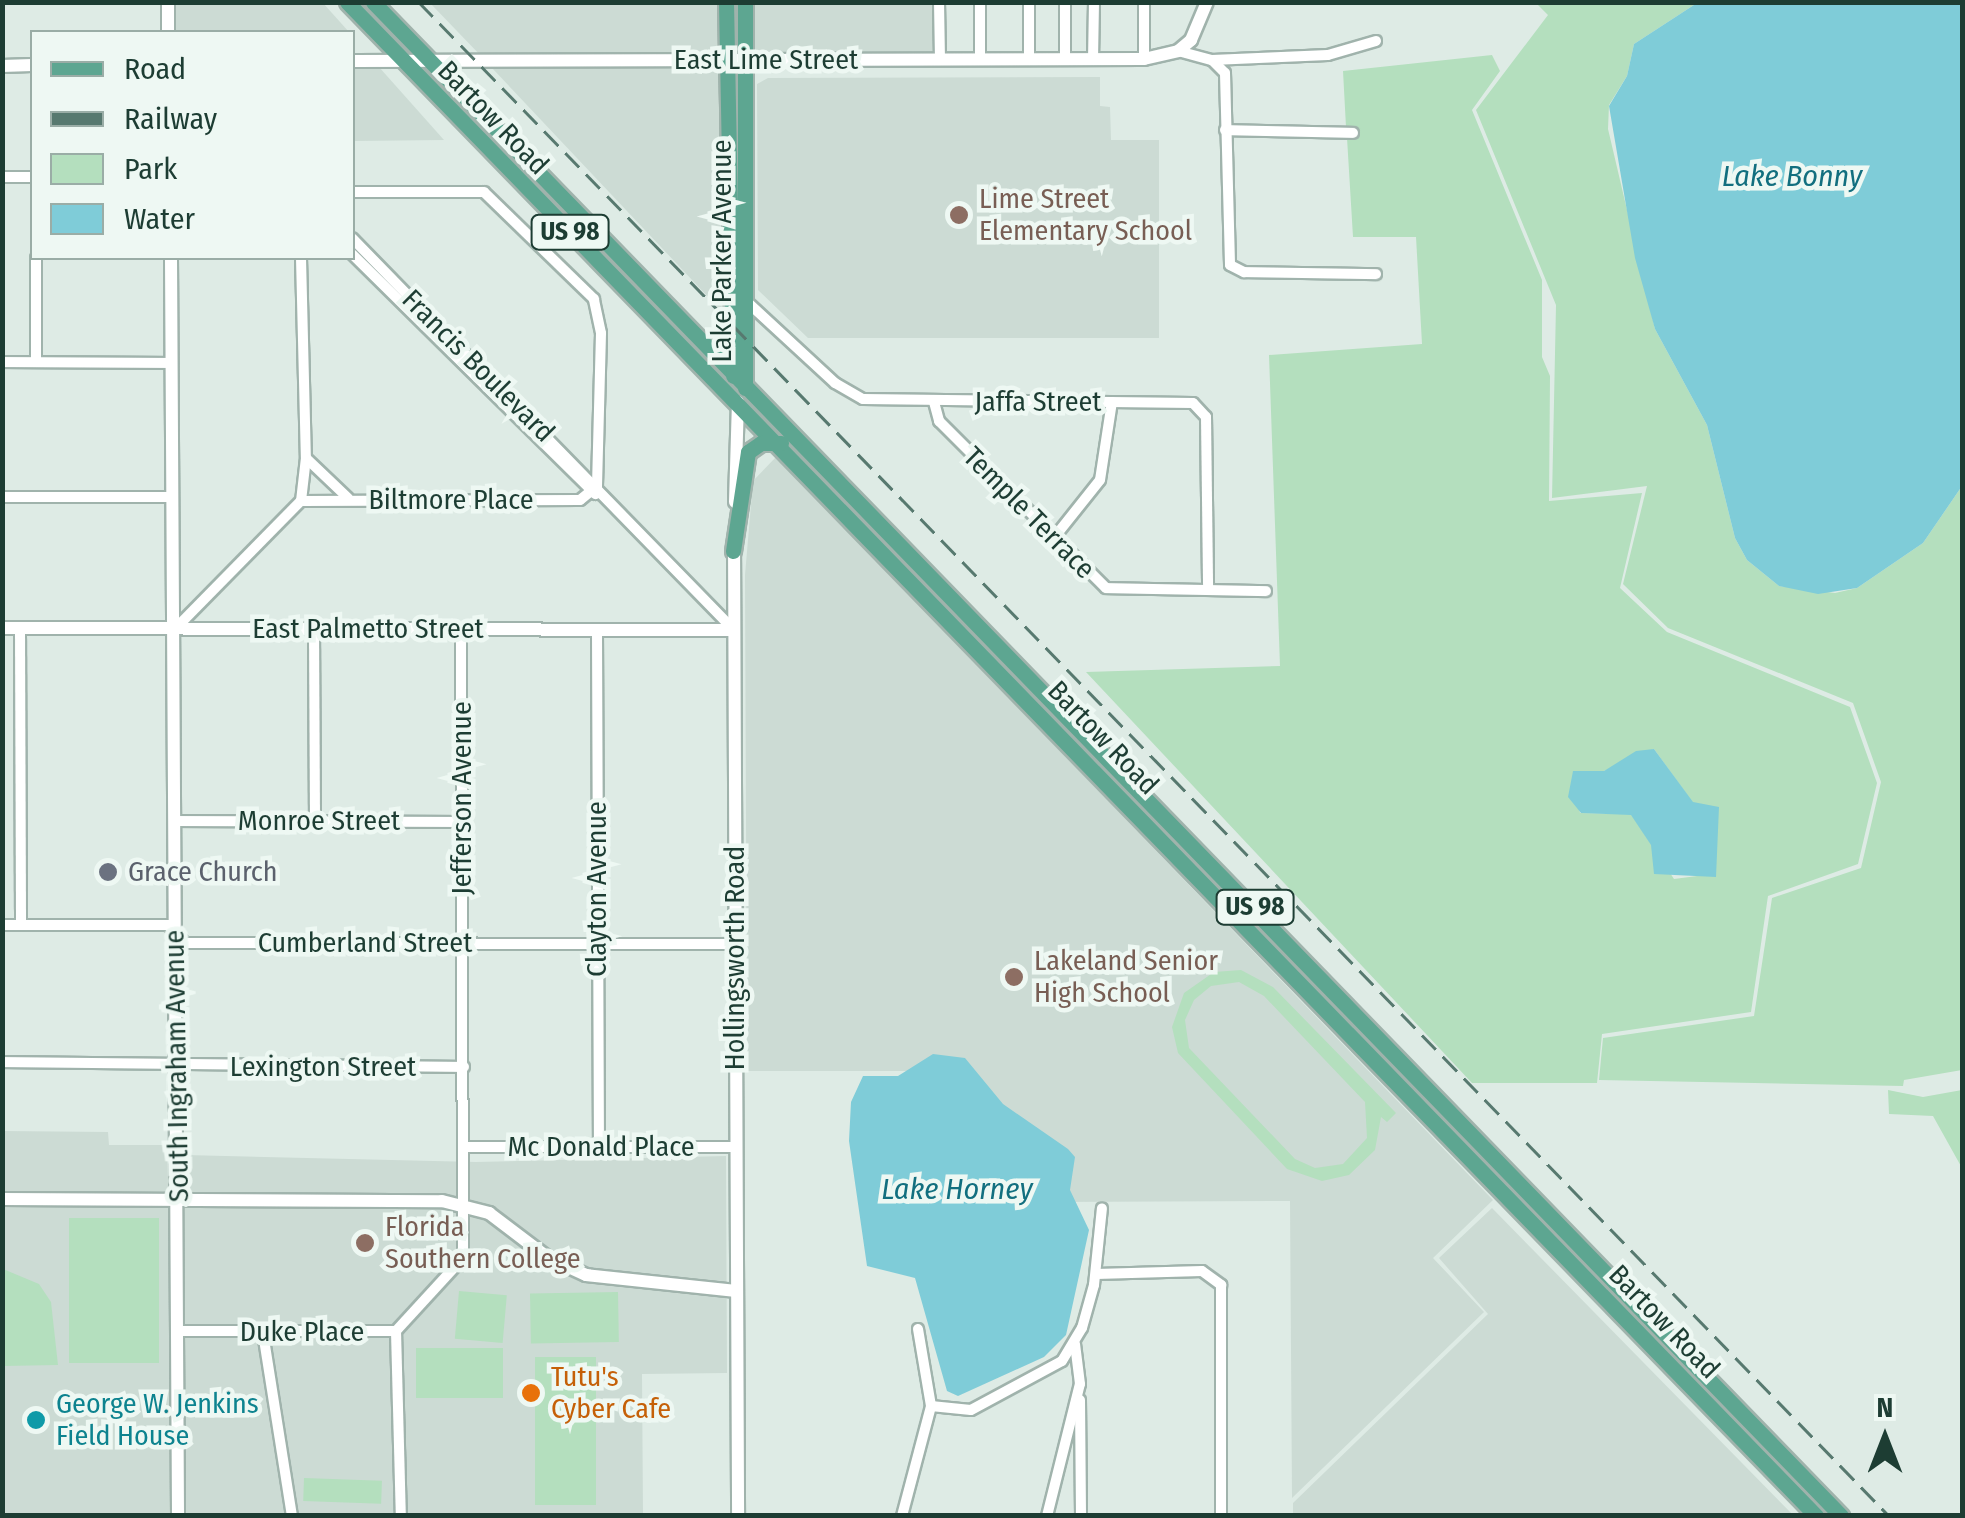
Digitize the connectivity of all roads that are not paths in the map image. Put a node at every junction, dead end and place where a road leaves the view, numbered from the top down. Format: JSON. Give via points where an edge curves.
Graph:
{"nodes":[{"id":1,"x":168,"y":2,"type":"edge"},
{"id":2,"x":347,"y":2,"type":"edge"},
{"id":3,"x":373,"y":2,"type":"edge"},
{"id":4,"x":726,"y":2,"type":"edge"},
{"id":5,"x":745,"y":2,"type":"edge"},
{"id":6,"x":939,"y":2,"type":"edge"},
{"id":7,"x":980,"y":2,"type":"edge"},
{"id":8,"x":1029,"y":2,"type":"edge"},
{"id":9,"x":1065,"y":2,"type":"edge"},
{"id":10,"x":1094,"y":2,"type":"edge"},
{"id":11,"x":1144,"y":2,"type":"edge"},
{"id":12,"x":1207,"y":2,"type":"edge"},
{"id":13,"x":168,"y":30,"type":"edge"},
{"id":14,"x":1376,"y":41,"type":"dead end"},
{"id":15,"x":1178,"y":51,"type":"junction"},
{"id":16,"x":940,"y":60,"type":"junction"},
{"id":17,"x":980,"y":60,"type":"junction"},
{"id":18,"x":1029,"y":60,"type":"junction"},
{"id":19,"x":1065,"y":60,"type":"junction"},
{"id":20,"x":1093,"y":60,"type":"junction"},
{"id":21,"x":1144,"y":60,"type":"junction"},
{"id":22,"x":1212,"y":60,"type":"junction"},
{"id":23,"x":355,"y":61,"type":"edge"},
{"id":24,"x":728,"y":61,"type":"junction"},
{"id":25,"x":746,"y":61,"type":"junction"},
{"id":26,"x":404,"y":62,"type":"junction"},
{"id":27,"x":430,"y":62,"type":"junction"},
{"id":28,"x":2,"y":66,"type":"edge"},
{"id":29,"x":30,"y":66,"type":"edge"},
{"id":30,"x":1224,"y":130,"type":"junction"},
{"id":31,"x":1353,"y":132,"type":"dead end"},
{"id":32,"x":30,"y":176,"type":"edge"},
{"id":33,"x":2,"y":177,"type":"edge"},
{"id":34,"x":355,"y":192,"type":"edge"},
{"id":35,"x":577,"y":214,"type":"junction"},
{"id":36,"x":564,"y":226,"type":"junction"},
{"id":37,"x":355,"y":241,"type":"edge"},
{"id":38,"x":543,"y":246,"type":"junction"},
{"id":39,"x":355,"y":257,"type":"edge"},
{"id":40,"x":36,"y":260,"type":"edge"},
{"id":41,"x":170,"y":260,"type":"edge"},
{"id":42,"x":301,"y":260,"type":"edge"},
{"id":43,"x":1376,"y":274,"type":"dead end"},
{"id":44,"x":732,"y":288,"type":"junction"},
{"id":45,"x":402,"y":296,"type":"junction"},
{"id":46,"x":748,"y":302,"type":"junction"},
{"id":47,"x":2,"y":362,"type":"edge"},
{"id":48,"x":36,"y":362,"type":"junction"},
{"id":49,"x":172,"y":362,"type":"junction"},
{"id":50,"x":733,"y":373,"type":"junction"},
{"id":51,"x":747,"y":384,"type":"junction"},
{"id":52,"x":738,"y":400,"type":"junction"},
{"id":53,"x":934,"y":402,"type":"junction"},
{"id":54,"x":1112,"y":402,"type":"junction"},
{"id":55,"x":781,"y":443,"type":"junction"},
{"id":56,"x":306,"y":458,"type":"junction"},
{"id":57,"x":596,"y":491,"type":"junction"},
{"id":58,"x":2,"y":497,"type":"edge"},
{"id":59,"x":173,"y":497,"type":"junction"},
{"id":60,"x":348,"y":498,"type":"junction"},
{"id":61,"x":300,"y":501,"type":"junction"},
{"id":62,"x":1054,"y":539,"type":"junction"},
{"id":63,"x":733,"y":551,"type":"junction"},
{"id":64,"x":1208,"y":590,"type":"junction"},
{"id":65,"x":1266,"y":590,"type":"dead end"},
{"id":66,"x":2,"y":628,"type":"edge"},
{"id":67,"x":20,"y":628,"type":"junction"},
{"id":68,"x":174,"y":629,"type":"junction"},
{"id":69,"x":314,"y":630,"type":"junction"},
{"id":70,"x":462,"y":630,"type":"junction"},
{"id":71,"x":734,"y":630,"type":"junction"},
{"id":72,"x":597,"y":632,"type":"junction"},
{"id":73,"x":176,"y":821,"type":"junction"},
{"id":74,"x":315,"y":821,"type":"junction"},
{"id":75,"x":463,"y":822,"type":"junction"},
{"id":76,"x":1182,"y":844,"type":"junction"},
{"id":77,"x":2,"y":925,"type":"edge"},
{"id":78,"x":21,"y":925,"type":"junction"},
{"id":79,"x":176,"y":934,"type":"junction"},
{"id":80,"x":463,"y":944,"type":"junction"},
{"id":81,"x":598,"y":944,"type":"junction"},
{"id":82,"x":735,"y":944,"type":"junction"},
{"id":83,"x":2,"y":1062,"type":"edge"},
{"id":84,"x":177,"y":1065,"type":"junction"},
{"id":85,"x":464,"y":1067,"type":"junction"},
{"id":86,"x":599,"y":1146,"type":"junction"},
{"id":87,"x":466,"y":1147,"type":"junction"},
{"id":88,"x":736,"y":1147,"type":"junction"},
{"id":89,"x":2,"y":1200,"type":"edge"},
{"id":90,"x":179,"y":1200,"type":"junction"},
{"id":91,"x":466,"y":1207,"type":"junction"},
{"id":92,"x":1102,"y":1208,"type":"dead end"},
{"id":93,"x":1096,"y":1274,"type":"junction"},
{"id":94,"x":736,"y":1291,"type":"junction"},
{"id":95,"x":918,"y":1328,"type":"dead end"},
{"id":96,"x":396,"y":1330,"type":"junction"},
{"id":97,"x":177,"y":1332,"type":"junction"},
{"id":98,"x":263,"y":1333,"type":"junction"},
{"id":99,"x":1075,"y":1344,"type":"junction"},
{"id":100,"x":1676,"y":1346,"type":"junction"},
{"id":101,"x":1663,"y":1359,"type":"junction"},
{"id":102,"x":1080,"y":1384,"type":"junction"},
{"id":103,"x":931,"y":1406,"type":"junction"},
{"id":104,"x":178,"y":1516,"type":"edge"},
{"id":105,"x":292,"y":1516,"type":"edge"},
{"id":106,"x":401,"y":1516,"type":"edge"},
{"id":107,"x":738,"y":1516,"type":"edge"},
{"id":108,"x":902,"y":1516,"type":"edge"},
{"id":109,"x":1047,"y":1516,"type":"edge"},
{"id":110,"x":1082,"y":1516,"type":"edge"},
{"id":111,"x":1222,"y":1516,"type":"edge"},
{"id":112,"x":1816,"y":1516,"type":"edge"},
{"id":113,"x":1841,"y":1516,"type":"edge"}],
"edges":[{"from":1,"to":13,"type":"street"},
{"from":2,"to":26,"type":"main road","name":"Bartow Road","number":"US 98"},
{"from":3,"to":27,"type":"main road","name":"Bartow Road","number":"US 98"},
{"from":4,"to":24,"type":"main road","name":"Lake Parker Avenue"},
{"from":5,"to":25,"type":"main road","name":"Lake Parker Avenue"},
{"from":6,"to":16,"type":"street"},
{"from":7,"to":17,"type":"street"},
{"from":8,"to":18,"type":"street"},
{"from":9,"to":19,"type":"street"},
{"from":10,"to":20,"type":"street"},
{"from":11,"to":21,"type":"street"},
{"from":12,"to":15,"type":"street","via":[[1203,23]]},
{"from":14,"to":22,"type":"street","via":[[1328,54]]},
{"from":15,"to":21,"type":"street","name":"East Lime Street"},
{"from":15,"to":22,"type":"street"},
{"from":16,"to":17,"type":"street","name":"East Lime Street"},
{"from":16,"to":25,"type":"street","name":"East Lime Street"},
{"from":17,"to":18,"type":"street","name":"East Lime Street"},
{"from":18,"to":19,"type":"street","name":"East Lime Street"},
{"from":19,"to":20,"type":"street","name":"East Lime Street"},
{"from":20,"to":21,"type":"street","name":"East Lime Street"},
{"from":22,"to":30,"type":"street","via":[[1224,72]]},
{"from":23,"to":26,"type":"street","name":"East Lime Street"},
{"from":24,"to":25,"type":"street","name":"East Lime Street"},
{"from":24,"to":27,"type":"street","name":"East Lime Street"},
{"from":24,"to":44,"type":"main road","name":"Lake Parker Avenue"},
{"from":25,"to":46,"type":"main road","name":"Lake Parker Avenue"},
{"from":26,"to":27,"type":"street","name":"East Lime Street"},
{"from":26,"to":36,"type":"main road","name":"Bartow Road","number":"US 98"},
{"from":27,"to":35,"type":"main road","name":"Bartow Road","number":"US 98"},
{"from":28,"to":29,"type":"street"},
{"from":30,"to":31,"type":"street"},
{"from":30,"to":43,"type":"street","via":[[1230,266],[1244,272]]},
{"from":32,"to":33,"type":"street"},
{"from":34,"to":38,"type":"street","via":[[489,195]]},
{"from":35,"to":36,"type":"street"},
{"from":35,"to":50,"type":"main road","name":"Bartow Road","number":"US 98"},
{"from":36,"to":38,"type":"street"},
{"from":36,"to":52,"type":"main road","name":"Bartow Road","number":"US 98"},
{"from":37,"to":45,"type":"street","name":"Francis Boulevard"},
{"from":38,"to":57,"type":"street","via":[[599,309]]},
{"from":39,"to":45,"type":"street","name":"Francis Boulevard"},
{"from":40,"to":48,"type":"street"},
{"from":41,"to":49,"type":"street","name":"South Ingraham Avenue"},
{"from":42,"to":56,"type":"street"},
{"from":44,"to":46,"type":"street","name":"Jaffa Street"},
{"from":44,"to":50,"type":"main road","name":"Lake Parker Avenue"},
{"from":45,"to":57,"type":"street","name":"Francis Boulevard"},
{"from":46,"to":51,"type":"main road","name":"Lake Parker Avenue"},
{"from":46,"to":53,"type":"street","name":"Jaffa Street","via":[[846,392],[862,399]]},
{"from":47,"to":48,"type":"street"},
{"from":48,"to":49,"type":"street"},
{"from":49,"to":59,"type":"street","name":"South Ingraham Avenue"},
{"from":50,"to":51,"type":"main road","name":"Bartow Road","number":"US 98"},
{"from":50,"to":52,"type":"main road","name":"Lake Parker Avenue"},
{"from":51,"to":52,"type":"main road","name":"Lake Parker Avenue"},
{"from":51,"to":76,"type":"main road","name":"Bartow Road","number":"US 98"},
{"from":52,"to":55,"type":"main road","name":"Bartow Road","number":"US 98"},
{"from":52,"to":63,"type":"street","name":"Hollingsworth Road"},
{"from":53,"to":54,"type":"street","name":"Jaffa Street"},
{"from":53,"to":62,"type":"street","name":"Temple Terrace","via":[[939,421]]},
{"from":54,"to":62,"type":"street","via":[[1100,480]]},
{"from":54,"to":64,"type":"street","name":"Jaffa Street","via":[[1184,400],[1206,417]]},
{"from":55,"to":63,"type":"main road","via":[[761,443],[748,452]]},
{"from":55,"to":76,"type":"main road","name":"Bartow Road","number":"US 98"},
{"from":56,"to":60,"type":"street"},
{"from":56,"to":61,"type":"street"},
{"from":57,"to":60,"type":"street","name":"Biltmore Place","via":[[580,500]]},
{"from":57,"to":71,"type":"street","name":"Francis Boulevard"},
{"from":58,"to":59,"type":"street"},
{"from":59,"to":68,"type":"street","name":"South Ingraham Avenue"},
{"from":60,"to":61,"type":"street","name":"Biltmore Place"},
{"from":61,"to":68,"type":"street"},
{"from":62,"to":64,"type":"street","name":"Temple Terrace","via":[[1092,580],[1113,590]]},
{"from":63,"to":71,"type":"street","name":"Hollingsworth Road"},
{"from":64,"to":65,"type":"street","name":"Temple Terrace"},
{"from":66,"to":67,"type":"street","name":"East Palmetto Street"},
{"from":67,"to":68,"type":"street","name":"East Palmetto Street"},
{"from":67,"to":78,"type":"street"},
{"from":68,"to":69,"type":"street","name":"East Palmetto Street"},
{"from":68,"to":73,"type":"street","name":"South Ingraham Avenue"},
{"from":69,"to":70,"type":"street","name":"East Palmetto Street"},
{"from":69,"to":74,"type":"street"},
{"from":70,"to":72,"type":"street","name":"East Palmetto Street"},
{"from":70,"to":75,"type":"street","name":"Jefferson Avenue"},
{"from":71,"to":72,"type":"street","name":"East Palmetto Street"},
{"from":71,"to":82,"type":"street","name":"Hollingsworth Road"},
{"from":72,"to":81,"type":"street","name":"Clayton Avenue"},
{"from":73,"to":74,"type":"street","name":"Monroe Street"},
{"from":73,"to":79,"type":"street","name":"South Ingraham Avenue"},
{"from":74,"to":75,"type":"street","name":"Monroe Street"},
{"from":75,"to":80,"type":"street","name":"Jefferson Avenue"},
{"from":76,"to":100,"type":"main road","name":"Bartow Road","number":"US 98"},
{"from":76,"to":101,"type":"main road","name":"Bartow Road","number":"US 98"},
{"from":77,"to":78,"type":"street","name":"Cumberland Street"},
{"from":78,"to":79,"type":"street","name":"Cumberland Street","via":[[168,925]]},
{"from":79,"to":80,"type":"street","name":"Cumberland Street","via":[[185,943]]},
{"from":79,"to":84,"type":"street","name":"South Ingraham Avenue"},
{"from":80,"to":81,"type":"street","name":"Cumberland Street"},
{"from":80,"to":85,"type":"street","name":"Jefferson Avenue"},
{"from":81,"to":82,"type":"street","name":"Cumberland Street"},
{"from":81,"to":86,"type":"street","name":"Clayton Avenue"},
{"from":82,"to":88,"type":"street","name":"Hollingsworth Road"},
{"from":83,"to":84,"type":"street","name":"Lexington Street"},
{"from":84,"to":85,"type":"street","name":"Lexington Street"},
{"from":84,"to":90,"type":"street","name":"South Ingraham Avenue"},
{"from":85,"to":87,"type":"street","name":"Jefferson Avenue"},
{"from":86,"to":87,"type":"street","name":"Mc Donald Place"},
{"from":86,"to":88,"type":"street","name":"Mc Donald Place"},
{"from":87,"to":91,"type":"street","name":"Jefferson Avenue"},
{"from":88,"to":94,"type":"street","name":"Hollingsworth Road"},
{"from":89,"to":90,"type":"street"},
{"from":90,"to":91,"type":"street","via":[[442,1200]]},
{"from":90,"to":97,"type":"street","name":"South Ingraham Avenue"},
{"from":91,"to":94,"type":"street","via":[[489,1213],[565,1269],[586,1276]]},
{"from":91,"to":96,"type":"street","name":"Duke Place","via":[[466,1249],[457,1269]]},
{"from":92,"to":93,"type":"street"},
{"from":93,"to":99,"type":"street"},
{"from":93,"to":111,"type":"street","via":[[1202,1271],[1221,1285]]},
{"from":94,"to":107,"type":"street","name":"Hollingsworth Road"},
{"from":95,"to":103,"type":"street"},
{"from":96,"to":98,"type":"street","name":"Duke Place"},
{"from":96,"to":106,"type":"street"},
{"from":97,"to":98,"type":"street","name":"Duke Place"},
{"from":97,"to":104,"type":"street","name":"South Ingraham Avenue"},
{"from":98,"to":105,"type":"street"},
{"from":99,"to":102,"type":"street"},
{"from":99,"to":103,"type":"street","via":[[1062,1361],[971,1410]]},
{"from":100,"to":101,"type":"street"},
{"from":100,"to":113,"type":"main road","name":"Bartow Road","number":"US 98"},
{"from":101,"to":112,"type":"main road","name":"Bartow Road","number":"US 98"},
{"from":102,"to":109,"type":"street"},
{"from":102,"to":110,"type":"street"},
{"from":103,"to":108,"type":"street"}]}
